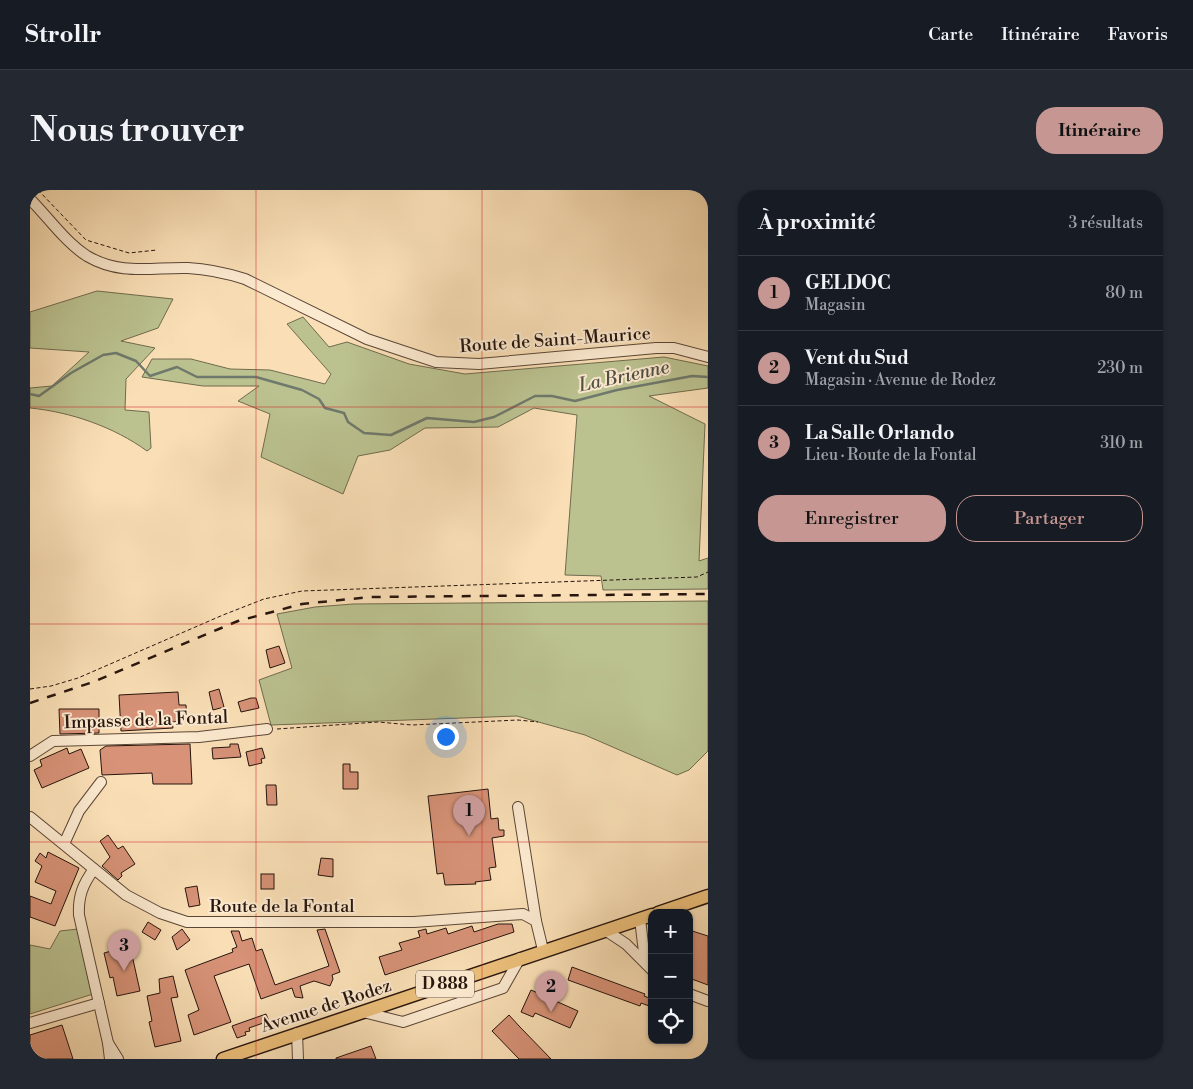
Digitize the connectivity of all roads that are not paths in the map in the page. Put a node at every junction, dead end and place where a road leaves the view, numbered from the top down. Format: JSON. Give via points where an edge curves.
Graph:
{"nodes":[{"id":1,"x":30,"y":199,"type":"edge"},
{"id":2,"x":708,"y":357,"type":"edge"},
{"id":3,"x":268,"y":729,"type":"road end"},
{"id":4,"x":30,"y":756,"type":"edge"},
{"id":5,"x":101,"y":782,"type":"dead end"},
{"id":6,"x":518,"y":807,"type":"dead end"},
{"id":7,"x":30,"y":817,"type":"edge"},
{"id":8,"x":64,"y":844,"type":"junction"},
{"id":9,"x":94,"y":869,"type":"junction"},
{"id":10,"x":708,"y":896,"type":"edge"},
{"id":11,"x":670,"y":909,"type":"edge"},
{"id":12,"x":646,"y":917,"type":"edge"},
{"id":13,"x":536,"y":921,"type":"junction"},
{"id":14,"x":606,"y":930,"type":"junction"},
{"id":15,"x":543,"y":950,"type":"junction"},
{"id":16,"x":648,"y":954,"type":"edge"},
{"id":17,"x":520,"y":958,"type":"junction"},
{"id":18,"x":648,"y":964,"type":"edge"},
{"id":19,"x":693,"y":996,"type":"edge"},
{"id":20,"x":708,"y":1002,"type":"edge"},
{"id":21,"x":99,"y":1003,"type":"junction"},
{"id":22,"x":364,"y":1012,"type":"junction"},
{"id":23,"x":30,"y":1023,"type":"edge"},
{"id":24,"x":297,"y":1033,"type":"junction"},
{"id":25,"x":108,"y":1043,"type":"junction"},
{"id":26,"x":238,"y":1054,"type":"junction"},
{"id":27,"x":110,"y":1059,"type":"edge"},
{"id":28,"x":118,"y":1059,"type":"edge"},
{"id":29,"x":218,"y":1059,"type":"edge"},
{"id":30,"x":222,"y":1059,"type":"edge"},
{"id":31,"x":298,"y":1059,"type":"edge"}],
"edges":[{"from":1,"to":2,"type":"street","name":"Route de Saint-Maurice","via":[[77,248],[106,265],[128,270],[186,268],[224,272],[245,279],[367,340],[436,362],[479,364],[656,348]]},
{"from":3,"to":4,"type":"street","name":"Impasse de la Fontal","via":[[199,737],[53,740]]},
{"from":5,"to":8,"type":"street","via":[[79,811]]},
{"from":6,"to":13,"type":"street"},
{"from":7,"to":8,"type":"street","name":"Route de la Fontal"},
{"from":8,"to":9,"type":"street","name":"Route de la Fontal"},
{"from":9,"to":13,"type":"street","name":"Route de la Fontal","via":[[126,895],[160,913],[187,922],[414,922],[522,914]]},
{"from":9,"to":21,"type":"street","via":[[82,885],[79,908]]},
{"from":10,"to":11,"type":"main road"},
{"from":12,"to":14,"type":"main road","name":"Avenue de Rodez","number":"D 888"},
{"from":12,"to":16,"type":"street"},
{"from":13,"to":15,"type":"street"},
{"from":14,"to":15,"type":"main road","name":"Avenue de Rodez","number":"D 888"},
{"from":14,"to":18,"type":"street"},
{"from":15,"to":17,"type":"main road","name":"Avenue de Rodez","number":"D 888"},
{"from":17,"to":22,"type":"main road","name":"Avenue de Rodez","number":"D 888"},
{"from":17,"to":22,"type":"street","via":[[503,988],[403,1022]]},
{"from":19,"to":20,"type":"street"},
{"from":21,"to":23,"type":"street"},
{"from":21,"to":25,"type":"street"},
{"from":22,"to":24,"type":"main road","name":"Avenue de Rodez","number":"D 888"},
{"from":24,"to":26,"type":"main road","name":"Avenue de Rodez","number":"D 888"},
{"from":24,"to":31,"type":"street"},
{"from":25,"to":27,"type":"street"},
{"from":25,"to":28,"type":"street"},
{"from":26,"to":29,"type":"main road","name":"Avenue de Rodez","number":"D 888"},
{"from":26,"to":30,"type":"main road","name":"Avenue de Rodez","number":"D 888"}]}
